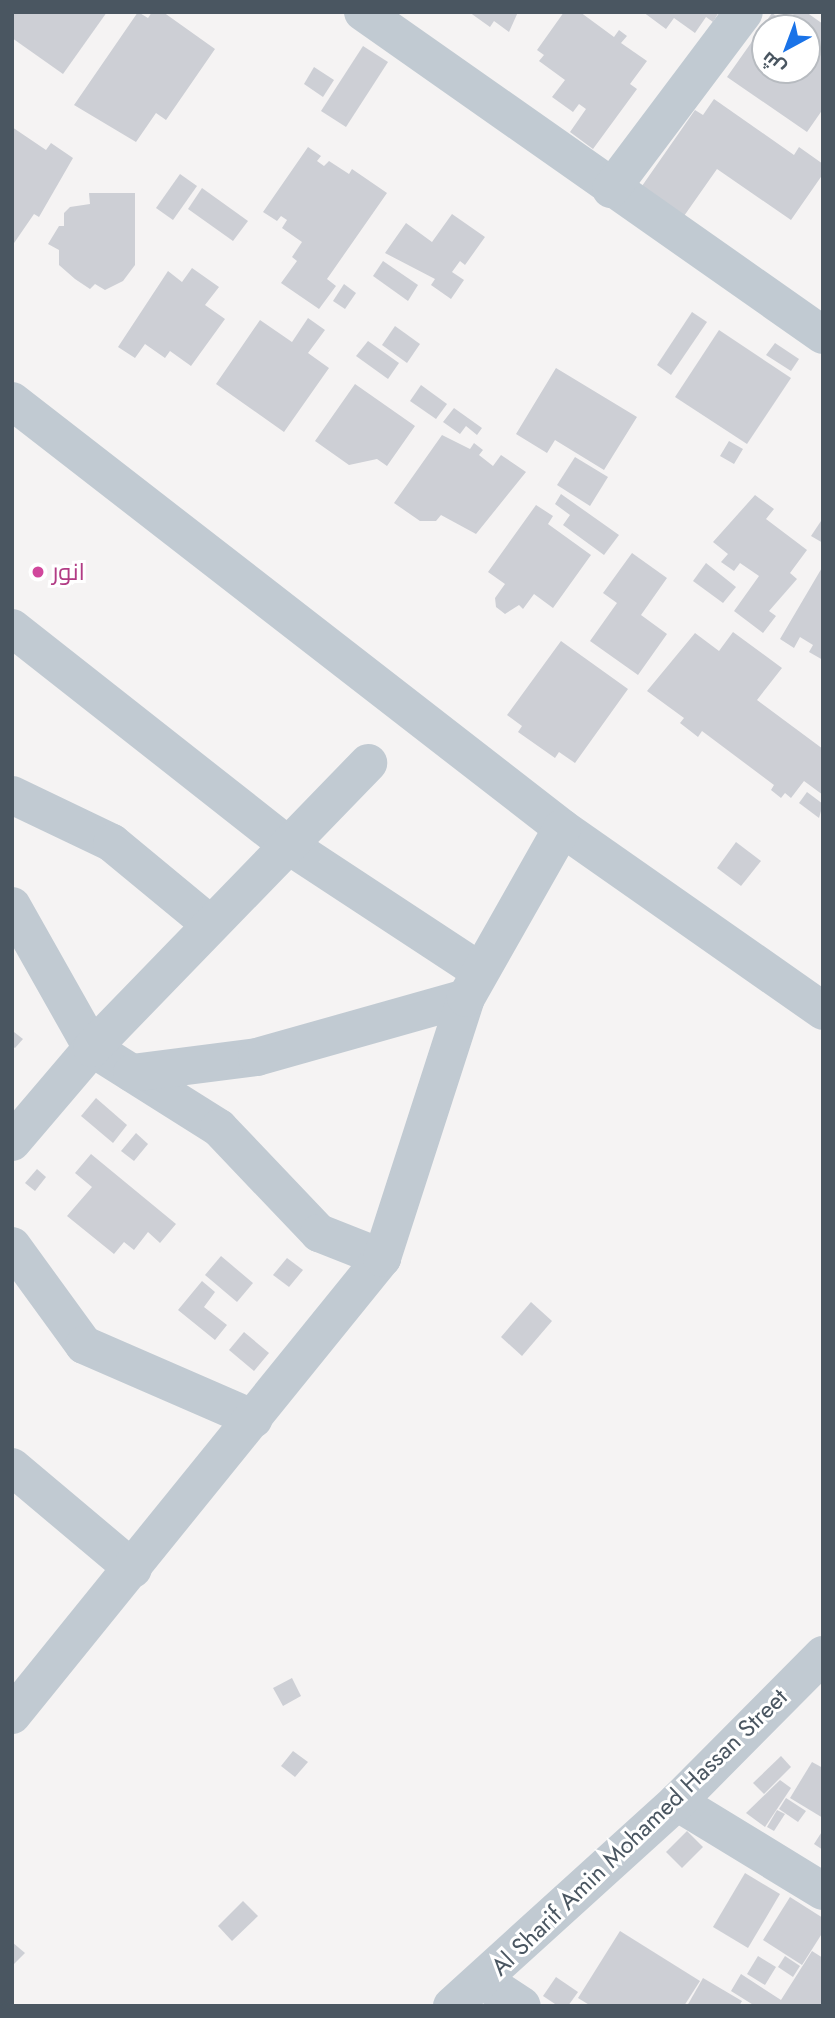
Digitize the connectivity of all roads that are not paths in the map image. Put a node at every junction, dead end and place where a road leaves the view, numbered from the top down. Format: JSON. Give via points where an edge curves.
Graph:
{"nodes":[{"id":1,"x":363,"y":12,"type":"edge"},
{"id":2,"x":744,"y":12,"type":"edge"},
{"id":3,"x":611,"y":189,"type":"junction"},
{"id":4,"x":823,"y":335,"type":"edge"},
{"id":5,"x":12,"y":401,"type":"edge"},
{"id":6,"x":12,"y":628,"type":"edge"},
{"id":7,"x":368,"y":763,"type":"dead end"},
{"id":8,"x":12,"y":794,"type":"edge"},
{"id":9,"x":562,"y":828,"type":"junction"},
{"id":10,"x":288,"y":845,"type":"junction"},
{"id":11,"x":12,"y":906,"type":"edge"},
{"id":12,"x":210,"y":924,"type":"junction"},
{"id":13,"x":473,"y":985,"type":"junction"},
{"id":14,"x":823,"y":1011,"type":"edge"},
{"id":15,"x":92,"y":1048,"type":"junction"},
{"id":16,"x":132,"y":1073,"type":"junction"},
{"id":17,"x":12,"y":1142,"type":"edge"},
{"id":18,"x":12,"y":1246,"type":"edge"},
{"id":19,"x":383,"y":1258,"type":"junction"},
{"id":20,"x":254,"y":1419,"type":"junction"},
{"id":21,"x":12,"y":1467,"type":"edge"},
{"id":22,"x":133,"y":1569,"type":"junction"},
{"id":23,"x":823,"y":1655,"type":"edge"},
{"id":24,"x":12,"y":1715,"type":"edge"},
{"id":25,"x":677,"y":1802,"type":"junction"},
{"id":26,"x":823,"y":1891,"type":"edge"},
{"id":27,"x":484,"y":1981,"type":"junction"},
{"id":28,"x":452,"y":2006,"type":"edge"},
{"id":29,"x":522,"y":2006,"type":"edge"}],
"edges":[{"from":1,"to":3,"type":"street"},
{"from":2,"to":3,"type":"street"},
{"from":3,"to":4,"type":"street"},
{"from":5,"to":9,"type":"street"},
{"from":6,"to":10,"type":"street"},
{"from":7,"to":10,"type":"street"},
{"from":8,"to":12,"type":"street","via":[[112,842]]},
{"from":9,"to":13,"type":"street"},
{"from":9,"to":14,"type":"street"},
{"from":10,"to":12,"type":"street"},
{"from":10,"to":13,"type":"street"},
{"from":11,"to":15,"type":"street"},
{"from":12,"to":15,"type":"street"},
{"from":13,"to":16,"type":"street","via":[[257,1057]]},
{"from":13,"to":19,"type":"street"},
{"from":15,"to":16,"type":"street"},
{"from":15,"to":17,"type":"street"},
{"from":16,"to":19,"type":"street","via":[[219,1128],[319,1233]]},
{"from":18,"to":20,"type":"street","via":[[84,1345]]},
{"from":19,"to":20,"type":"street"},
{"from":20,"to":22,"type":"street"},
{"from":21,"to":22,"type":"street"},
{"from":22,"to":24,"type":"street"},
{"from":23,"to":25,"type":"street","name":"Al Sharif Amin Mohamed Hassan Street"},
{"from":25,"to":26,"type":"street"},
{"from":25,"to":27,"type":"street","name":"Al Sharif Amin Mohamed Hassan Street"},
{"from":27,"to":28,"type":"street","name":"Al Sharif Amin Mohamed Hassan Street"},
{"from":27,"to":29,"type":"street"}]}
